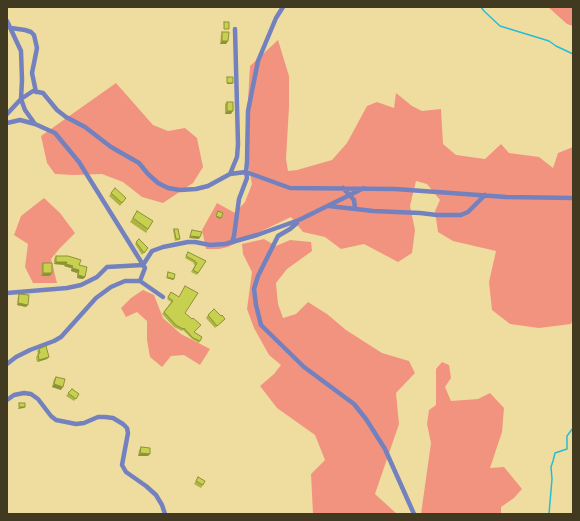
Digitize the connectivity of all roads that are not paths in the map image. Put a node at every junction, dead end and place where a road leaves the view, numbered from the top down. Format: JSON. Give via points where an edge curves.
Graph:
{"nodes":[{"id":1,"x":283,"y":7,"type":"edge"},
{"id":2,"x":7,"y":21,"type":"edge"},
{"id":3,"x":11,"y":28,"type":"junction"},
{"id":4,"x":235,"y":29,"type":"dead end"},
{"id":5,"x":36,"y":92,"type":"junction"},
{"id":6,"x":21,"y":99,"type":"junction"},
{"id":7,"x":7,"y":114,"type":"edge"},
{"id":8,"x":7,"y":123,"type":"edge"},
{"id":9,"x":35,"y":124,"type":"junction"},
{"id":10,"x":246,"y":172,"type":"junction"},
{"id":11,"x":230,"y":174,"type":"junction"},
{"id":12,"x":343,"y":188,"type":"junction"},
{"id":13,"x":364,"y":188,"type":"junction"},
{"id":14,"x":485,"y":195,"type":"junction"},
{"id":15,"x":349,"y":196,"type":"junction"},
{"id":16,"x":573,"y":198,"type":"edge"},
{"id":17,"x":330,"y":206,"type":"junction"},
{"id":18,"x":355,"y":208,"type":"junction"},
{"id":19,"x":299,"y":220,"type":"junction"},
{"id":20,"x":232,"y":242,"type":"junction"},
{"id":21,"x":143,"y":265,"type":"junction"},
{"id":22,"x":140,"y":280,"type":"junction"},
{"id":23,"x":7,"y":293,"type":"edge"},
{"id":24,"x":163,"y":297,"type":"dead end"},
{"id":25,"x":7,"y":364,"type":"edge"},
{"id":26,"x":7,"y":400,"type":"edge"},
{"id":27,"x":165,"y":514,"type":"edge"},
{"id":28,"x":414,"y":514,"type":"edge"}],
"edges":[{"from":1,"to":10,"type":"street","via":[[258,61],[248,111]]},
{"from":2,"to":3,"type":"street"},
{"from":3,"to":5,"type":"street","via":[[25,30],[34,35],[37,48],[32,73]]},
{"from":3,"to":6,"type":"street","via":[[21,51]]},
{"from":4,"to":11,"type":"street","via":[[238,144],[237,157]]},
{"from":5,"to":6,"type":"street","via":[[33,91]]},
{"from":5,"to":11,"type":"street","via":[[43,93],[66,117],[139,163],[158,183],[168,188],[196,189],[208,186]]},
{"from":6,"to":7,"type":"street"},
{"from":6,"to":9,"type":"street"},
{"from":8,"to":9,"type":"street","via":[[20,120]]},
{"from":9,"to":21,"type":"street","via":[[55,133],[79,162]]},
{"from":10,"to":11,"type":"street"},
{"from":10,"to":12,"type":"street","via":[[290,188]]},
{"from":10,"to":20,"type":"street","via":[[247,178],[239,199]]},
{"from":12,"to":13,"type":"street"},
{"from":12,"to":15,"type":"street"},
{"from":13,"to":14,"type":"street"},
{"from":13,"to":15,"type":"street"},
{"from":14,"to":16,"type":"street"},
{"from":14,"to":18,"type":"street","via":[[468,212],[461,215]]},
{"from":15,"to":17,"type":"street"},
{"from":15,"to":18,"type":"street","via":[[354,200]]},
{"from":17,"to":18,"type":"street"},
{"from":17,"to":19,"type":"street"},
{"from":19,"to":20,"type":"street"},
{"from":19,"to":28,"type":"street","via":[[278,236],[258,276],[254,289],[261,325],[304,367],[354,404],[385,449]]},
{"from":20,"to":21,"type":"street","via":[[210,245],[188,242],[163,247],[152,251]]},
{"from":21,"to":22,"type":"street","via":[[145,268]]},
{"from":21,"to":23,"type":"street","via":[[108,267],[97,277],[81,285],[67,288]]},
{"from":22,"to":24,"type":"street"},
{"from":22,"to":25,"type":"street","via":[[125,281],[111,287],[96,298],[61,337],[16,357]]},
{"from":26,"to":27,"type":"street","via":[[14,395],[31,394],[38,398],[56,420],[80,424],[105,417],[123,424],[128,433],[122,465],[126,472],[156,495]]}]}
